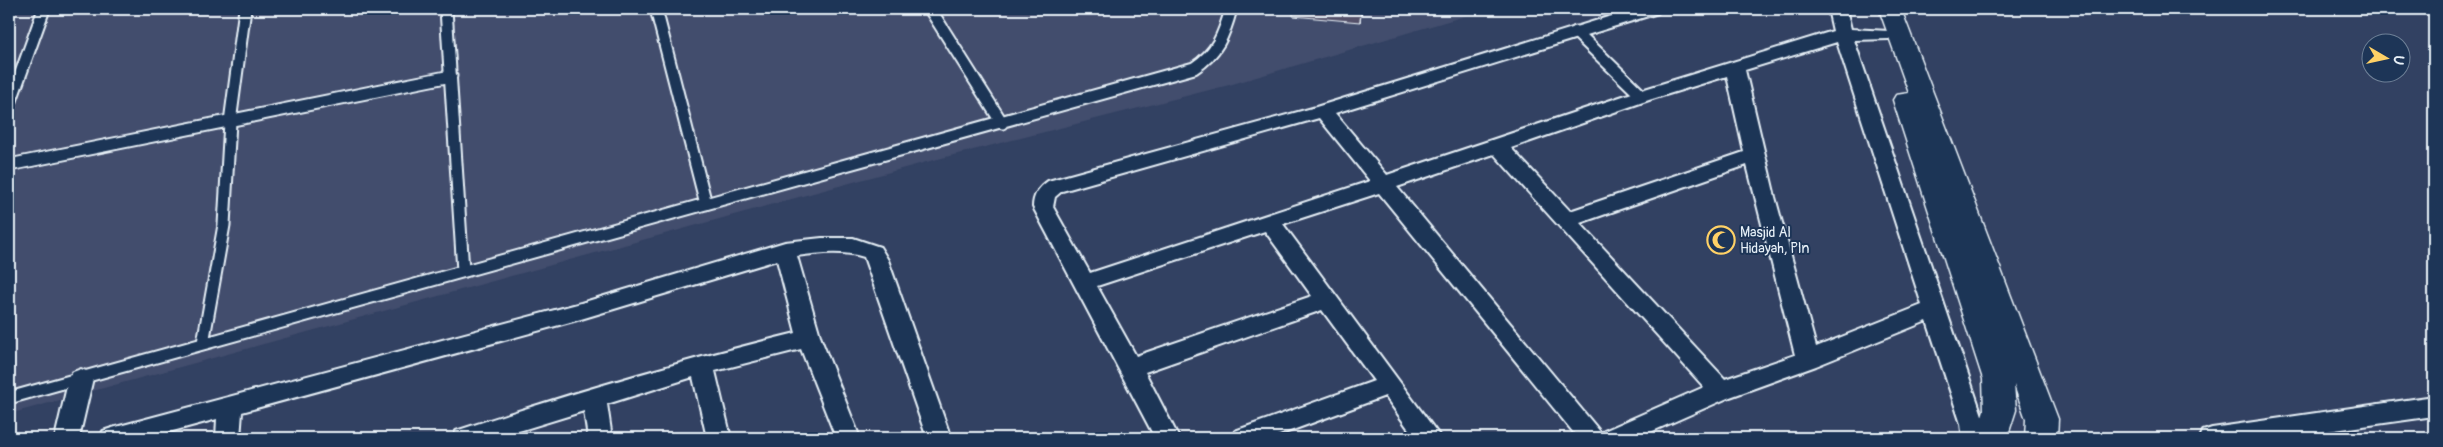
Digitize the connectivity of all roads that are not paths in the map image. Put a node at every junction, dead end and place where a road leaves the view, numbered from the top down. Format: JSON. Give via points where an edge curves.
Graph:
{"nodes":[{"id":1,"x":44,"y":9,"type":"edge"},
{"id":2,"x":244,"y":9,"type":"edge"},
{"id":3,"x":446,"y":9,"type":"edge"},
{"id":4,"x":656,"y":9,"type":"edge"},
{"id":5,"x":1231,"y":9,"type":"edge"},
{"id":6,"x":1652,"y":9,"type":"edge"},
{"id":7,"x":1837,"y":9,"type":"edge"},
{"id":8,"x":1874,"y":9,"type":"edge"},
{"id":9,"x":1890,"y":9,"type":"edge"},
{"id":10,"x":932,"y":10,"type":"edge"},
{"id":11,"x":1576,"y":32,"type":"junction"},
{"id":12,"x":1842,"y":34,"type":"junction"},
{"id":13,"x":1883,"y":36,"type":"junction"},
{"id":14,"x":1735,"y":68,"type":"junction"},
{"id":15,"x":451,"y":76,"type":"junction"},
{"id":16,"x":1642,"y":96,"type":"junction"},
{"id":17,"x":9,"y":106,"type":"edge"},
{"id":18,"x":1323,"y":111,"type":"junction"},
{"id":19,"x":1919,"y":112,"type":"junction"},
{"id":20,"x":230,"y":122,"type":"junction"},
{"id":21,"x":1002,"y":123,"type":"junction"},
{"id":22,"x":1498,"y":146,"type":"junction"},
{"id":23,"x":1756,"y":155,"type":"junction"},
{"id":24,"x":35,"y":162,"type":"junction"},
{"id":25,"x":9,"y":165,"type":"edge"},
{"id":26,"x":9,"y":174,"type":"edge"},
{"id":27,"x":1385,"y":184,"type":"junction"},
{"id":28,"x":706,"y":204,"type":"junction"},
{"id":29,"x":1566,"y":220,"type":"junction"},
{"id":30,"x":1270,"y":222,"type":"junction"},
{"id":31,"x":784,"y":250,"type":"junction"},
{"id":32,"x":464,"y":271,"type":"junction"},
{"id":33,"x":1083,"y":283,"type":"junction"},
{"id":34,"x":1326,"y":300,"type":"junction"},
{"id":35,"x":1934,"y":308,"type":"junction"},
{"id":36,"x":809,"y":339,"type":"junction"},
{"id":37,"x":203,"y":343,"type":"junction"},
{"id":38,"x":1808,"y":360,"type":"junction"},
{"id":39,"x":702,"y":365,"type":"junction"},
{"id":40,"x":1132,"y":366,"type":"junction"},
{"id":41,"x":81,"y":378,"type":"junction"},
{"id":42,"x":1390,"y":385,"type":"junction"},
{"id":43,"x":1721,"y":390,"type":"junction"},
{"id":44,"x":594,"y":397,"type":"junction"},
{"id":45,"x":9,"y":398,"type":"edge"},
{"id":46,"x":230,"y":405,"type":"junction"},
{"id":47,"x":2434,"y":406,"type":"edge"},
{"id":48,"x":67,"y":438,"type":"edge"},
{"id":49,"x":112,"y":438,"type":"edge"},
{"id":50,"x":228,"y":438,"type":"edge"},
{"id":51,"x":465,"y":438,"type":"edge"},
{"id":52,"x":600,"y":438,"type":"edge"},
{"id":53,"x":719,"y":438,"type":"edge"},
{"id":54,"x":848,"y":438,"type":"edge"},
{"id":55,"x":939,"y":438,"type":"edge"},
{"id":56,"x":1167,"y":438,"type":"edge"},
{"id":57,"x":1244,"y":438,"type":"edge"},
{"id":58,"x":1429,"y":438,"type":"edge"},
{"id":59,"x":1592,"y":438,"type":"edge"},
{"id":60,"x":1613,"y":438,"type":"edge"},
{"id":61,"x":1971,"y":438,"type":"edge"},
{"id":62,"x":1991,"y":438,"type":"edge"},
{"id":63,"x":2041,"y":438,"type":"edge"},
{"id":64,"x":2212,"y":438,"type":"edge"}],
"edges":[{"from":1,"to":17,"type":"lane"},
{"from":2,"to":20,"type":"lane"},
{"from":3,"to":15,"type":"lane"},
{"from":4,"to":28,"type":"lane"},
{"from":5,"to":21,"type":"lane","via":[[1215,53],[1194,68]]},
{"from":6,"to":11,"type":"street"},
{"from":7,"to":12,"type":"street"},
{"from":8,"to":13,"type":"main road"},
{"from":9,"to":19,"type":"main road"},
{"from":10,"to":21,"type":"lane"},
{"from":11,"to":16,"type":"lane"},
{"from":11,"to":18,"type":"street"},
{"from":12,"to":13,"type":"street"},
{"from":12,"to":14,"type":"street"},
{"from":12,"to":35,"type":"street"},
{"from":13,"to":19,"type":"main road"},
{"from":14,"to":16,"type":"street"},
{"from":14,"to":23,"type":"street"},
{"from":15,"to":20,"type":"lane"},
{"from":15,"to":32,"type":"lane"},
{"from":16,"to":22,"type":"street"},
{"from":18,"to":27,"type":"street"},
{"from":18,"to":33,"type":"street","via":[[1049,190],[1043,207]]},
{"from":19,"to":62,"type":"main road","via":[[1998,379],[2000,410]]},
{"from":19,"to":63,"type":"main road","via":[[2042,420]]},
{"from":20,"to":24,"type":"lane"},
{"from":20,"to":37,"type":"lane","via":[[224,225]]},
{"from":21,"to":28,"type":"lane"},
{"from":22,"to":27,"type":"street"},
{"from":22,"to":29,"type":"street"},
{"from":23,"to":29,"type":"street"},
{"from":23,"to":38,"type":"street"},
{"from":24,"to":25,"type":"lane"},
{"from":24,"to":26,"type":"lane"},
{"from":27,"to":30,"type":"street"},
{"from":27,"to":59,"type":"street"},
{"from":28,"to":32,"type":"lane"},
{"from":29,"to":43,"type":"street"},
{"from":30,"to":33,"type":"street"},
{"from":30,"to":34,"type":"street"},
{"from":31,"to":36,"type":"street"},
{"from":31,"to":46,"type":"street","via":[[581,311]]},
{"from":31,"to":55,"type":"street","via":[[839,245],[872,252]]},
{"from":32,"to":37,"type":"lane"},
{"from":33,"to":40,"type":"street"},
{"from":34,"to":40,"type":"street"},
{"from":34,"to":42,"type":"street"},
{"from":35,"to":38,"type":"street"},
{"from":35,"to":61,"type":"street","via":[[1973,424]]},
{"from":36,"to":39,"type":"street"},
{"from":36,"to":54,"type":"street"},
{"from":37,"to":41,"type":"lane"},
{"from":38,"to":43,"type":"street"},
{"from":39,"to":44,"type":"street"},
{"from":39,"to":53,"type":"street"},
{"from":40,"to":56,"type":"street"},
{"from":41,"to":45,"type":"lane"},
{"from":41,"to":48,"type":"street"},
{"from":42,"to":57,"type":"street"},
{"from":42,"to":58,"type":"street"},
{"from":43,"to":60,"type":"street"},
{"from":44,"to":51,"type":"street"},
{"from":44,"to":52,"type":"street"},
{"from":46,"to":49,"type":"street"},
{"from":46,"to":50,"type":"street"},
{"from":47,"to":64,"type":"street"}]}
